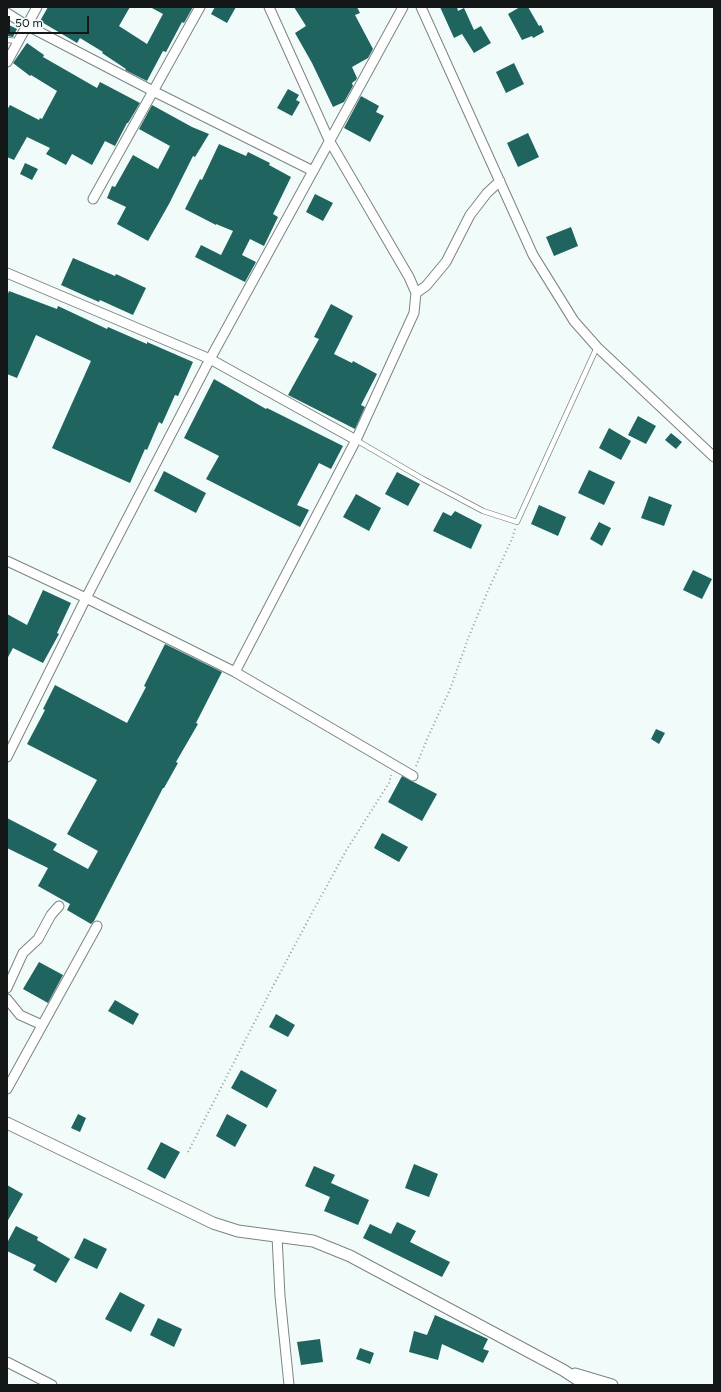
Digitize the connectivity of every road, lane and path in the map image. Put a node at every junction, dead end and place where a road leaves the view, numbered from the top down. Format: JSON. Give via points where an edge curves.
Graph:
{"nodes":[{"id":1,"x":37,"y":7,"type":"edge"},
{"id":2,"x":200,"y":7,"type":"edge"},
{"id":3,"x":269,"y":7,"type":"edge"},
{"id":4,"x":403,"y":7,"type":"edge"},
{"id":5,"x":421,"y":7,"type":"edge"},
{"id":6,"x":7,"y":13,"type":"edge"},
{"id":7,"x":26,"y":25,"type":"junction"},
{"id":8,"x":7,"y":40,"type":"edge"},
{"id":9,"x":18,"y":41,"type":"junction"},
{"id":10,"x":7,"y":62,"type":"edge"},
{"id":11,"x":153,"y":91,"type":"junction"},
{"id":12,"x":329,"y":140,"type":"junction"},
{"id":13,"x":313,"y":171,"type":"junction"},
{"id":14,"x":500,"y":181,"type":"junction"},
{"id":15,"x":93,"y":199,"type":"dead end"},
{"id":16,"x":7,"y":272,"type":"edge"},
{"id":17,"x":416,"y":293,"type":"junction"},
{"id":18,"x":597,"y":347,"type":"junction"},
{"id":19,"x":210,"y":359,"type":"junction"},
{"id":20,"x":356,"y":440,"type":"junction"},
{"id":21,"x":714,"y":457,"type":"edge"},
{"id":22,"x":517,"y":522,"type":"junction"},
{"id":23,"x":7,"y":561,"type":"edge"},
{"id":24,"x":86,"y":598,"type":"junction"},
{"id":25,"x":235,"y":672,"type":"junction"},
{"id":26,"x":7,"y":757,"type":"edge"},
{"id":27,"x":387,"y":761,"type":"junction"},
{"id":28,"x":413,"y":776,"type":"joint"},
{"id":29,"x":59,"y":906,"type":"dead end"},
{"id":30,"x":97,"y":926,"type":"dead end"},
{"id":31,"x":7,"y":988,"type":"edge"},
{"id":32,"x":7,"y":999,"type":"edge"},
{"id":33,"x":42,"y":1025,"type":"junction"},
{"id":34,"x":7,"y":1089,"type":"edge"},
{"id":35,"x":7,"y":1123,"type":"edge"},
{"id":36,"x":188,"y":1152,"type":"dead end"},
{"id":37,"x":277,"y":1236,"type":"junction"},
{"id":38,"x":7,"y":1362,"type":"edge"},
{"id":39,"x":563,"y":1370,"type":"junction"},
{"id":40,"x":52,"y":1385,"type":"edge"},
{"id":41,"x":289,"y":1385,"type":"edge"},
{"id":42,"x":586,"y":1385,"type":"edge"},
{"id":43,"x":612,"y":1385,"type":"edge"}],
"edges":[{"from":1,"to":7,"type":"street"},
{"from":2,"to":11,"type":"street"},
{"from":3,"to":12,"type":"street"},
{"from":4,"to":12,"type":"street"},
{"from":5,"to":14,"type":"street"},
{"from":6,"to":7,"type":"street"},
{"from":7,"to":9,"type":"street"},
{"from":7,"to":11,"type":"street"},
{"from":8,"to":9,"type":"lane"},
{"from":9,"to":10,"type":"street"},
{"from":11,"to":13,"type":"street"},
{"from":11,"to":15,"type":"street"},
{"from":12,"to":13,"type":"street"},
{"from":12,"to":17,"type":"street"},
{"from":13,"to":19,"type":"street"},
{"from":14,"to":17,"type":"street","via":[[487,192],[470,215],[446,262],[426,286]]},
{"from":14,"to":18,"type":"street","via":[[533,255],[574,321]]},
{"from":16,"to":19,"type":"street"},
{"from":17,"to":20,"type":"street","via":[[414,313]]},
{"from":18,"to":21,"type":"street"},
{"from":18,"to":22,"type":"lane"},
{"from":19,"to":20,"type":"street"},
{"from":19,"to":24,"type":"street"},
{"from":20,"to":22,"type":"lane","via":[[483,511]]},
{"from":20,"to":25,"type":"street"},
{"from":22,"to":28,"type":"path","via":[[512,539],[468,636],[451,687]]},
{"from":23,"to":24,"type":"street"},
{"from":24,"to":25,"type":"street"},
{"from":24,"to":26,"type":"street"},
{"from":25,"to":27,"type":"street"},
{"from":27,"to":28,"type":"street"},
{"from":27,"to":36,"type":"path","via":[[392,771],[390,782],[347,849]]},
{"from":29,"to":31,"type":"street","via":[[51,915],[38,940],[23,953]]},
{"from":30,"to":33,"type":"street"},
{"from":32,"to":33,"type":"street","via":[[20,1015]]},
{"from":33,"to":34,"type":"street"},
{"from":35,"to":37,"type":"street","via":[[213,1223],[238,1231]]},
{"from":37,"to":39,"type":"street","via":[[313,1241],[350,1256]]},
{"from":37,"to":41,"type":"street"},
{"from":38,"to":40,"type":"street"},
{"from":39,"to":42,"type":"street"},
{"from":39,"to":43,"type":"street"}]}
